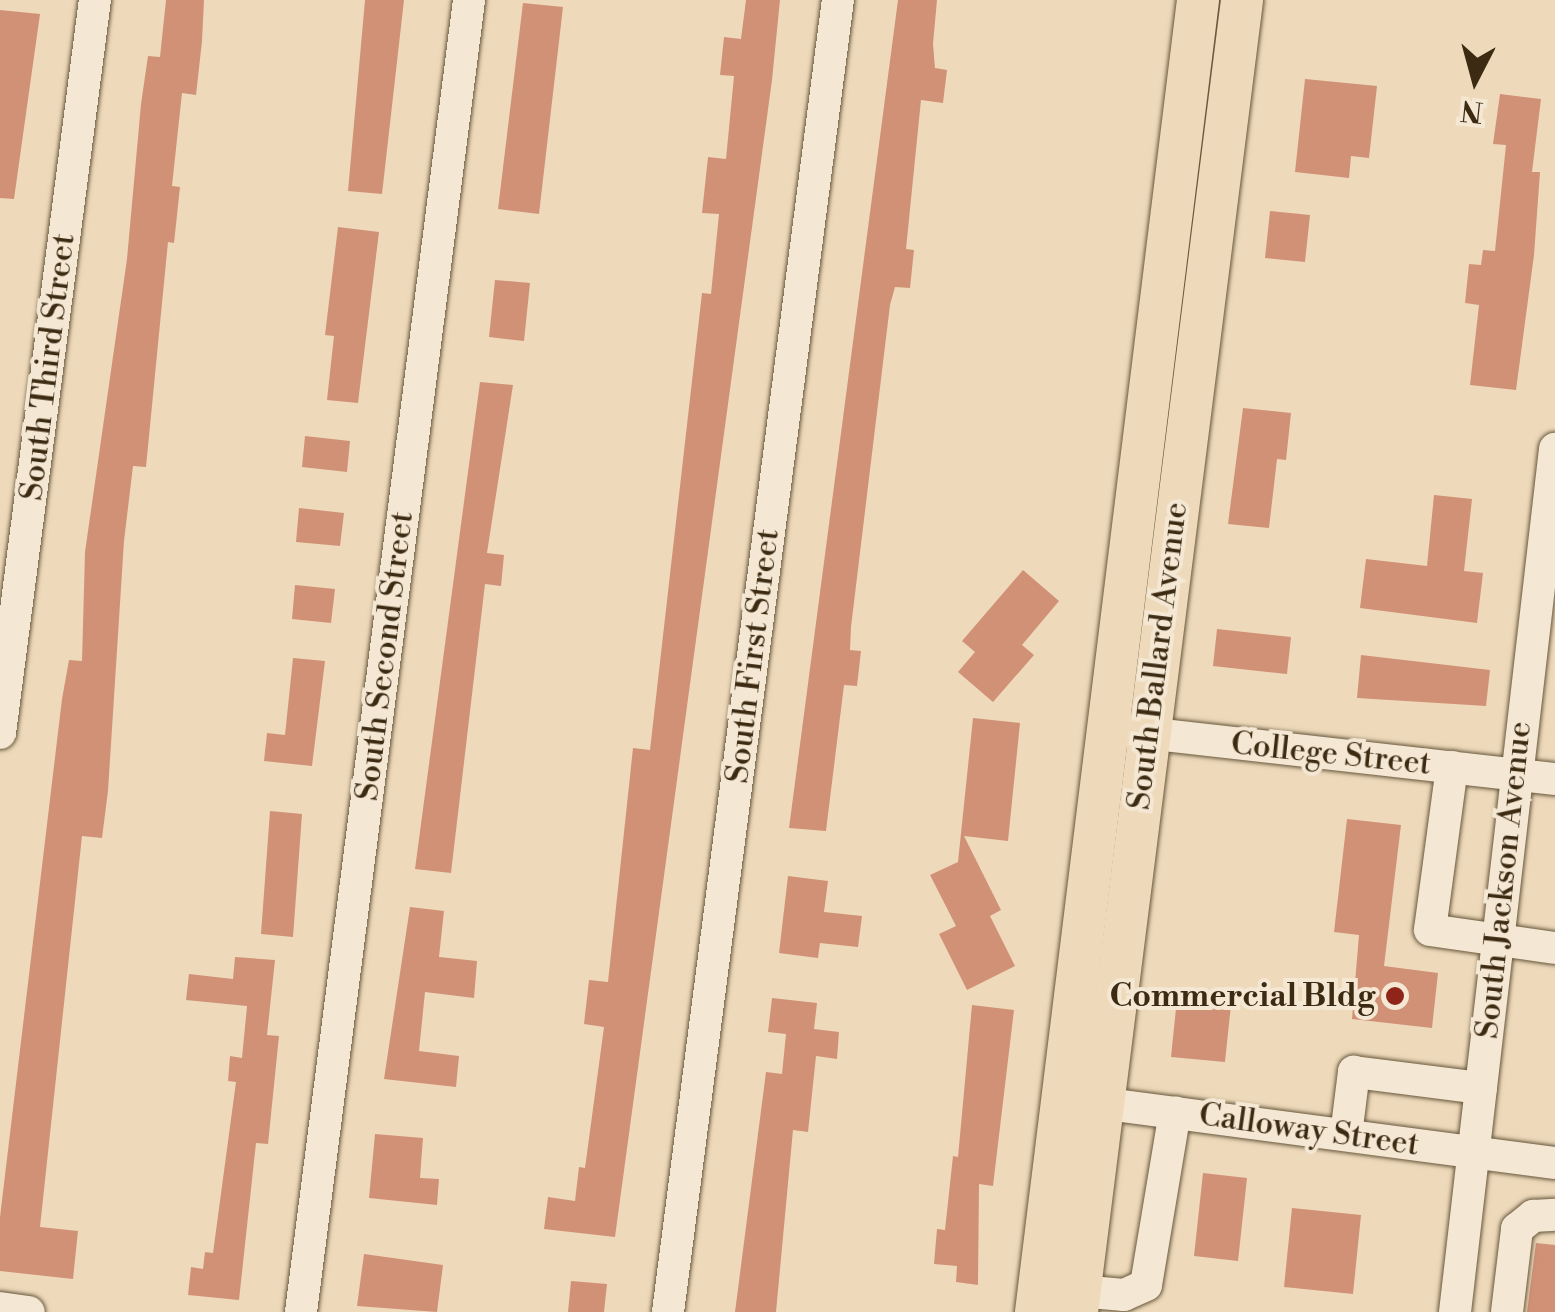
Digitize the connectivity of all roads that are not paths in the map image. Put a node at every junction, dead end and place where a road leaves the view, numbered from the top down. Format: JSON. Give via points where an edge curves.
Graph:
{"nodes":[{"id":1,"x":96,"y":0,"type":"edge"},
{"id":2,"x":469,"y":0,"type":"edge"},
{"id":3,"x":838,"y":0,"type":"edge"},
{"id":4,"x":1198,"y":0,"type":"edge"},
{"id":5,"x":1242,"y":0,"type":"edge"},
{"id":6,"x":1182,"y":126,"type":"junction"},
{"id":7,"x":1225,"y":132,"type":"junction"},
{"id":8,"x":1555,"y":449,"type":"edge"},
{"id":9,"x":1127,"y":731,"type":"junction"},
{"id":10,"x":0,"y":733,"type":"edge"},
{"id":11,"x":1452,"y":767,"type":"junction"},
{"id":12,"x":1516,"y":774,"type":"junction"},
{"id":13,"x":1555,"y":779,"type":"edge"},
{"id":14,"x":1498,"y":940,"type":"junction"},
{"id":15,"x":1555,"y":948,"type":"edge"},
{"id":16,"x":1481,"y":1088,"type":"junction"},
{"id":17,"x":1063,"y":1098,"type":"junction"},
{"id":18,"x":1105,"y":1104,"type":"junction"},
{"id":19,"x":1175,"y":1112,"type":"junction"},
{"id":20,"x":1346,"y":1135,"type":"junction"},
{"id":21,"x":1475,"y":1153,"type":"junction"},
{"id":22,"x":1555,"y":1163,"type":"edge"},
{"id":23,"x":1555,"y":1215,"type":"edge"},
{"id":24,"x":1078,"y":1301,"type":"edge"},
{"id":25,"x":0,"y":1308,"type":"edge"},
{"id":26,"x":29,"y":1312,"type":"edge"},
{"id":27,"x":301,"y":1312,"type":"edge"},
{"id":28,"x":668,"y":1312,"type":"edge"},
{"id":29,"x":1036,"y":1312,"type":"edge"},
{"id":30,"x":1455,"y":1312,"type":"edge"},
{"id":31,"x":1507,"y":1312,"type":"edge"}],
"edges":[{"from":1,"to":10,"type":"street","name":"South Third Street"},
{"from":2,"to":27,"type":"street","name":"South Second Street"},
{"from":3,"to":28,"type":"street","name":"South First Street"},
{"from":4,"to":6,"type":"main road","name":"South Ballard Avenue"},
{"from":5,"to":7,"type":"main road","name":"South Ballard Avenue"},
{"from":6,"to":7,"type":"main road"},
{"from":6,"to":9,"type":"main road","name":"South Ballard Avenue"},
{"from":7,"to":9,"type":"main road","name":"South Ballard Avenue"},
{"from":8,"to":12,"type":"street","name":"South Jackson Avenue"},
{"from":9,"to":11,"type":"street","name":"College Street"},
{"from":9,"to":17,"type":"main road","name":"South Ballard Avenue"},
{"from":9,"to":18,"type":"main road","name":"South Ballard Avenue"},
{"from":11,"to":12,"type":"street","name":"College Street"},
{"from":11,"to":14,"type":"street","via":[[1430,930]]},
{"from":12,"to":13,"type":"street","name":"College Street"},
{"from":12,"to":14,"type":"street","name":"South Jackson Avenue"},
{"from":14,"to":15,"type":"street"},
{"from":14,"to":16,"type":"street","name":"South Jackson Avenue"},
{"from":16,"to":20,"type":"street","via":[[1354,1072]]},
{"from":16,"to":21,"type":"street","name":"South Jackson Avenue"},
{"from":17,"to":18,"type":"street","name":"Calloway Street"},
{"from":17,"to":29,"type":"main road","name":"South Ballard Avenue"},
{"from":18,"to":19,"type":"street","name":"Calloway Street"},
{"from":18,"to":24,"type":"main road","name":"South Ballard Avenue"},
{"from":19,"to":20,"type":"street","name":"Calloway Street"},
{"from":19,"to":24,"type":"street","via":[[1146,1285],[1124,1296]]},
{"from":20,"to":21,"type":"street","name":"Calloway Street"},
{"from":21,"to":22,"type":"street","name":"Calloway Street"},
{"from":21,"to":30,"type":"street","name":"South Jackson Avenue"},
{"from":23,"to":31,"type":"street","via":[[1533,1216],[1518,1229]]},
{"from":25,"to":26,"type":"street"}]}
